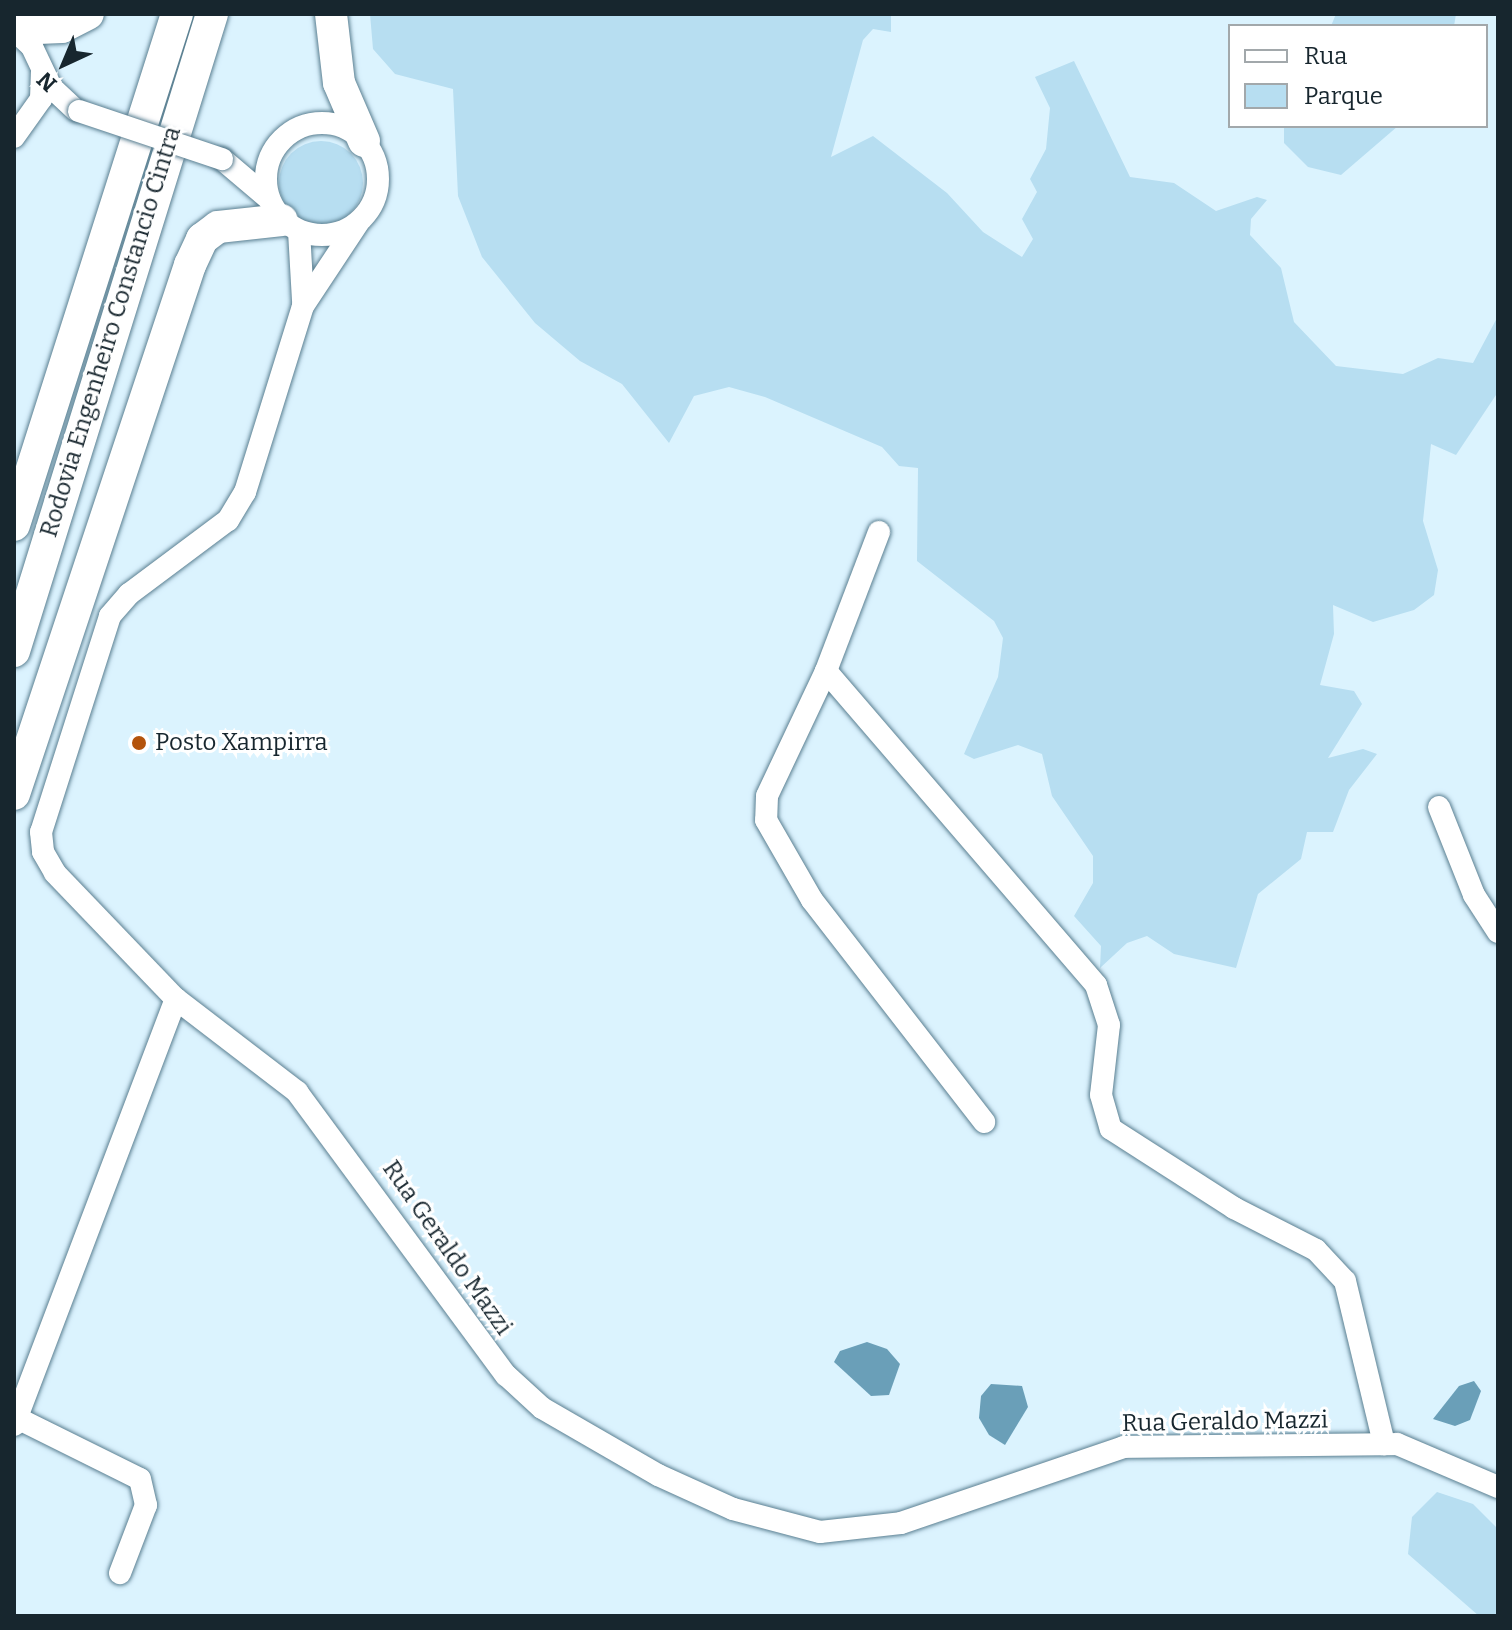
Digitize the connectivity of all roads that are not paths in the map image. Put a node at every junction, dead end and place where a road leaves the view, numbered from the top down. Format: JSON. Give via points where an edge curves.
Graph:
{"nodes":[{"id":1,"x":88,"y":14,"type":"edge"},
{"id":2,"x":177,"y":14,"type":"edge"},
{"id":3,"x":212,"y":14,"type":"edge"},
{"id":4,"x":331,"y":14,"type":"edge"},
{"id":5,"x":14,"y":30,"type":"edge"},
{"id":6,"x":42,"y":72,"type":"junction"},
{"id":7,"x":78,"y":111,"type":"junction"},
{"id":8,"x":22,"y":130,"type":"edge"},
{"id":9,"x":281,"y":139,"type":"junction"},
{"id":10,"x":364,"y":141,"type":"junction"},
{"id":11,"x":226,"y":160,"type":"junction"},
{"id":12,"x":283,"y":216,"type":"junction"},
{"id":13,"x":358,"y":223,"type":"junction"},
{"id":14,"x":303,"y":306,"type":"junction"},
{"id":15,"x":14,"y":525,"type":"edge"},
{"id":16,"x":879,"y":532,"type":"dead end"},
{"id":17,"x":14,"y":651,"type":"edge"},
{"id":18,"x":826,"y":671,"type":"junction"},
{"id":19,"x":14,"y":794,"type":"edge"},
{"id":20,"x":1439,"y":807,"type":"dead end"},
{"id":21,"x":1498,"y":932,"type":"edge"},
{"id":22,"x":176,"y":999,"type":"junction"},
{"id":23,"x":984,"y":1122,"type":"dead end"},
{"id":24,"x":16,"y":1422,"type":"edge"},
{"id":25,"x":1384,"y":1444,"type":"junction"},
{"id":26,"x":1498,"y":1487,"type":"edge"},
{"id":27,"x":120,"y":1573,"type":"dead end"}],
"edges":[{"from":1,"to":5,"type":"highway","via":[[62,27]]},
{"from":2,"to":15,"type":"highway","name":"Rodovia Engenheiro Constancio Cintra"},
{"from":3,"to":17,"type":"highway","name":"Rodovia Engenheiro Constancio Cintra"},
{"from":4,"to":10,"type":"highway","via":[[339,83]]},
{"from":5,"to":6,"type":"street","via":[[32,47]]},
{"from":6,"to":7,"type":"street"},
{"from":6,"to":8,"type":"street","via":[[41,99]]},
{"from":7,"to":8,"type":"street"},
{"from":7,"to":11,"type":"street","bridge":true},
{"from":9,"to":10,"type":"street","via":[[300,126],[323,123]]},
{"from":9,"to":11,"type":"street"},
{"from":9,"to":12,"type":"street","via":[[269,157]]},
{"from":10,"to":13,"type":"street","via":[[378,184]]},
{"from":11,"to":12,"type":"street"},
{"from":12,"to":13,"type":"street","via":[[339,233]]},
{"from":12,"to":14,"type":"street"},
{"from":12,"to":19,"type":"highway","via":[[218,227],[202,239]]},
{"from":13,"to":14,"type":"street"},
{"from":14,"to":22,"type":"street","name":"Rua Geraldo Mazzi","via":[[245,492],[228,520],[129,594],[110,616],[41,832],[55,873]]},
{"from":16,"to":18,"type":"street"},
{"from":18,"to":23,"type":"street","via":[[767,796],[771,836],[812,900]]},
{"from":18,"to":25,"type":"street","via":[[1096,985],[1109,1025],[1101,1095],[1111,1129],[1246,1215],[1316,1250],[1345,1281]]},
{"from":20,"to":21,"type":"street","via":[[1474,895]]},
{"from":22,"to":24,"type":"street"},
{"from":22,"to":25,"type":"street","name":"Rua Geraldo Mazzi","via":[[297,1092],[377,1193],[476,1338],[533,1399],[597,1442],[733,1509],[820,1532],[854,1531],[901,1523],[1124,1447]]},
{"from":24,"to":27,"type":"street","via":[[140,1479],[146,1505]]},
{"from":25,"to":26,"type":"street","name":"Rua Geraldo Mazzi"}]}
